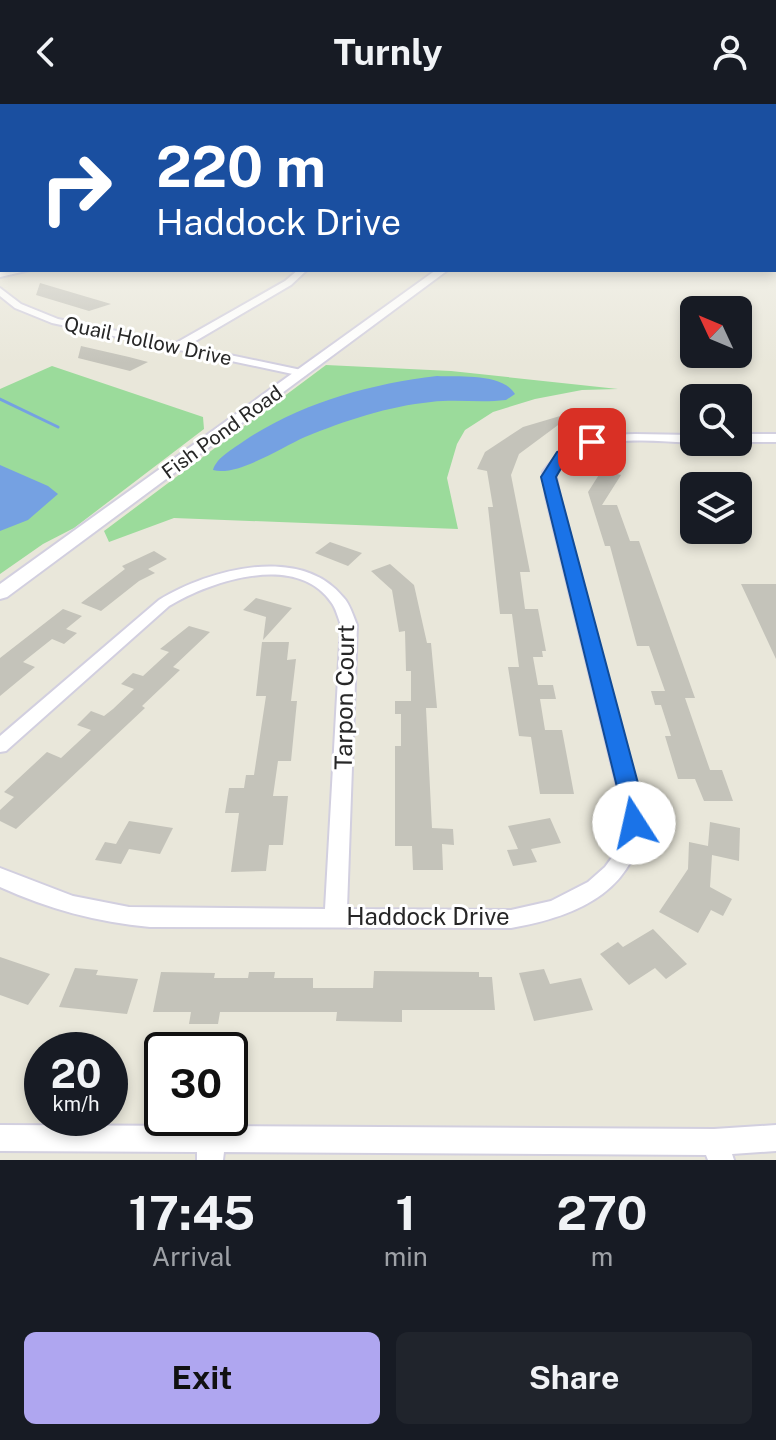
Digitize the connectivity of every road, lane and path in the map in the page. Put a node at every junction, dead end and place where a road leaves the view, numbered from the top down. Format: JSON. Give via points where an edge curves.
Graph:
{"nodes":[{"id":1,"x":301,"y":272,"type":"edge"},
{"id":2,"x":440,"y":272,"type":"edge"},
{"id":3,"x":0,"y":291,"type":"edge"},
{"id":4,"x":177,"y":347,"type":"junction"},
{"id":5,"x":302,"y":373,"type":"junction"},
{"id":6,"x":752,"y":438,"type":"edge"},
{"id":7,"x":776,"y":438,"type":"edge"},
{"id":8,"x":680,"y":439,"type":"edge"},
{"id":9,"x":0,"y":593,"type":"edge"},
{"id":10,"x":0,"y":746,"type":"edge"},
{"id":11,"x":0,"y":877,"type":"edge"},
{"id":12,"x":336,"y":916,"type":"junction"},
{"id":13,"x":0,"y":1138,"type":"edge"},
{"id":14,"x":776,"y":1138,"type":"edge"},
{"id":15,"x":211,"y":1148,"type":"edge"},
{"id":16,"x":717,"y":1151,"type":"edge"}],
"edges":[{"from":1,"to":4,"type":"street"},
{"from":2,"to":5,"type":"street","name":"Fish Pond Road"},
{"from":3,"to":4,"type":"street","name":"Quail Hollow Drive","via":[[47,319]]},
{"from":4,"to":5,"type":"street","name":"Quail Hollow Drive"},
{"from":5,"to":9,"type":"street","name":"Fish Pond Road"},
{"from":6,"to":7,"type":"street"},
{"from":8,"to":12,"type":"street","name":"Haddock Drive","via":[[592,442],[562,455],[549,472],[633,811],[633,836],[618,865],[581,899],[535,916]]},
{"from":10,"to":12,"type":"street","name":"Tarpon Court","via":[[190,586],[259,570],[320,584],[338,598],[349,625]]},
{"from":11,"to":12,"type":"street","name":"Haddock Drive","via":[[53,902],[120,916]]},
{"from":13,"to":15,"type":"street"},
{"from":14,"to":16,"type":"street"},
{"from":15,"to":16,"type":"street"}]}
